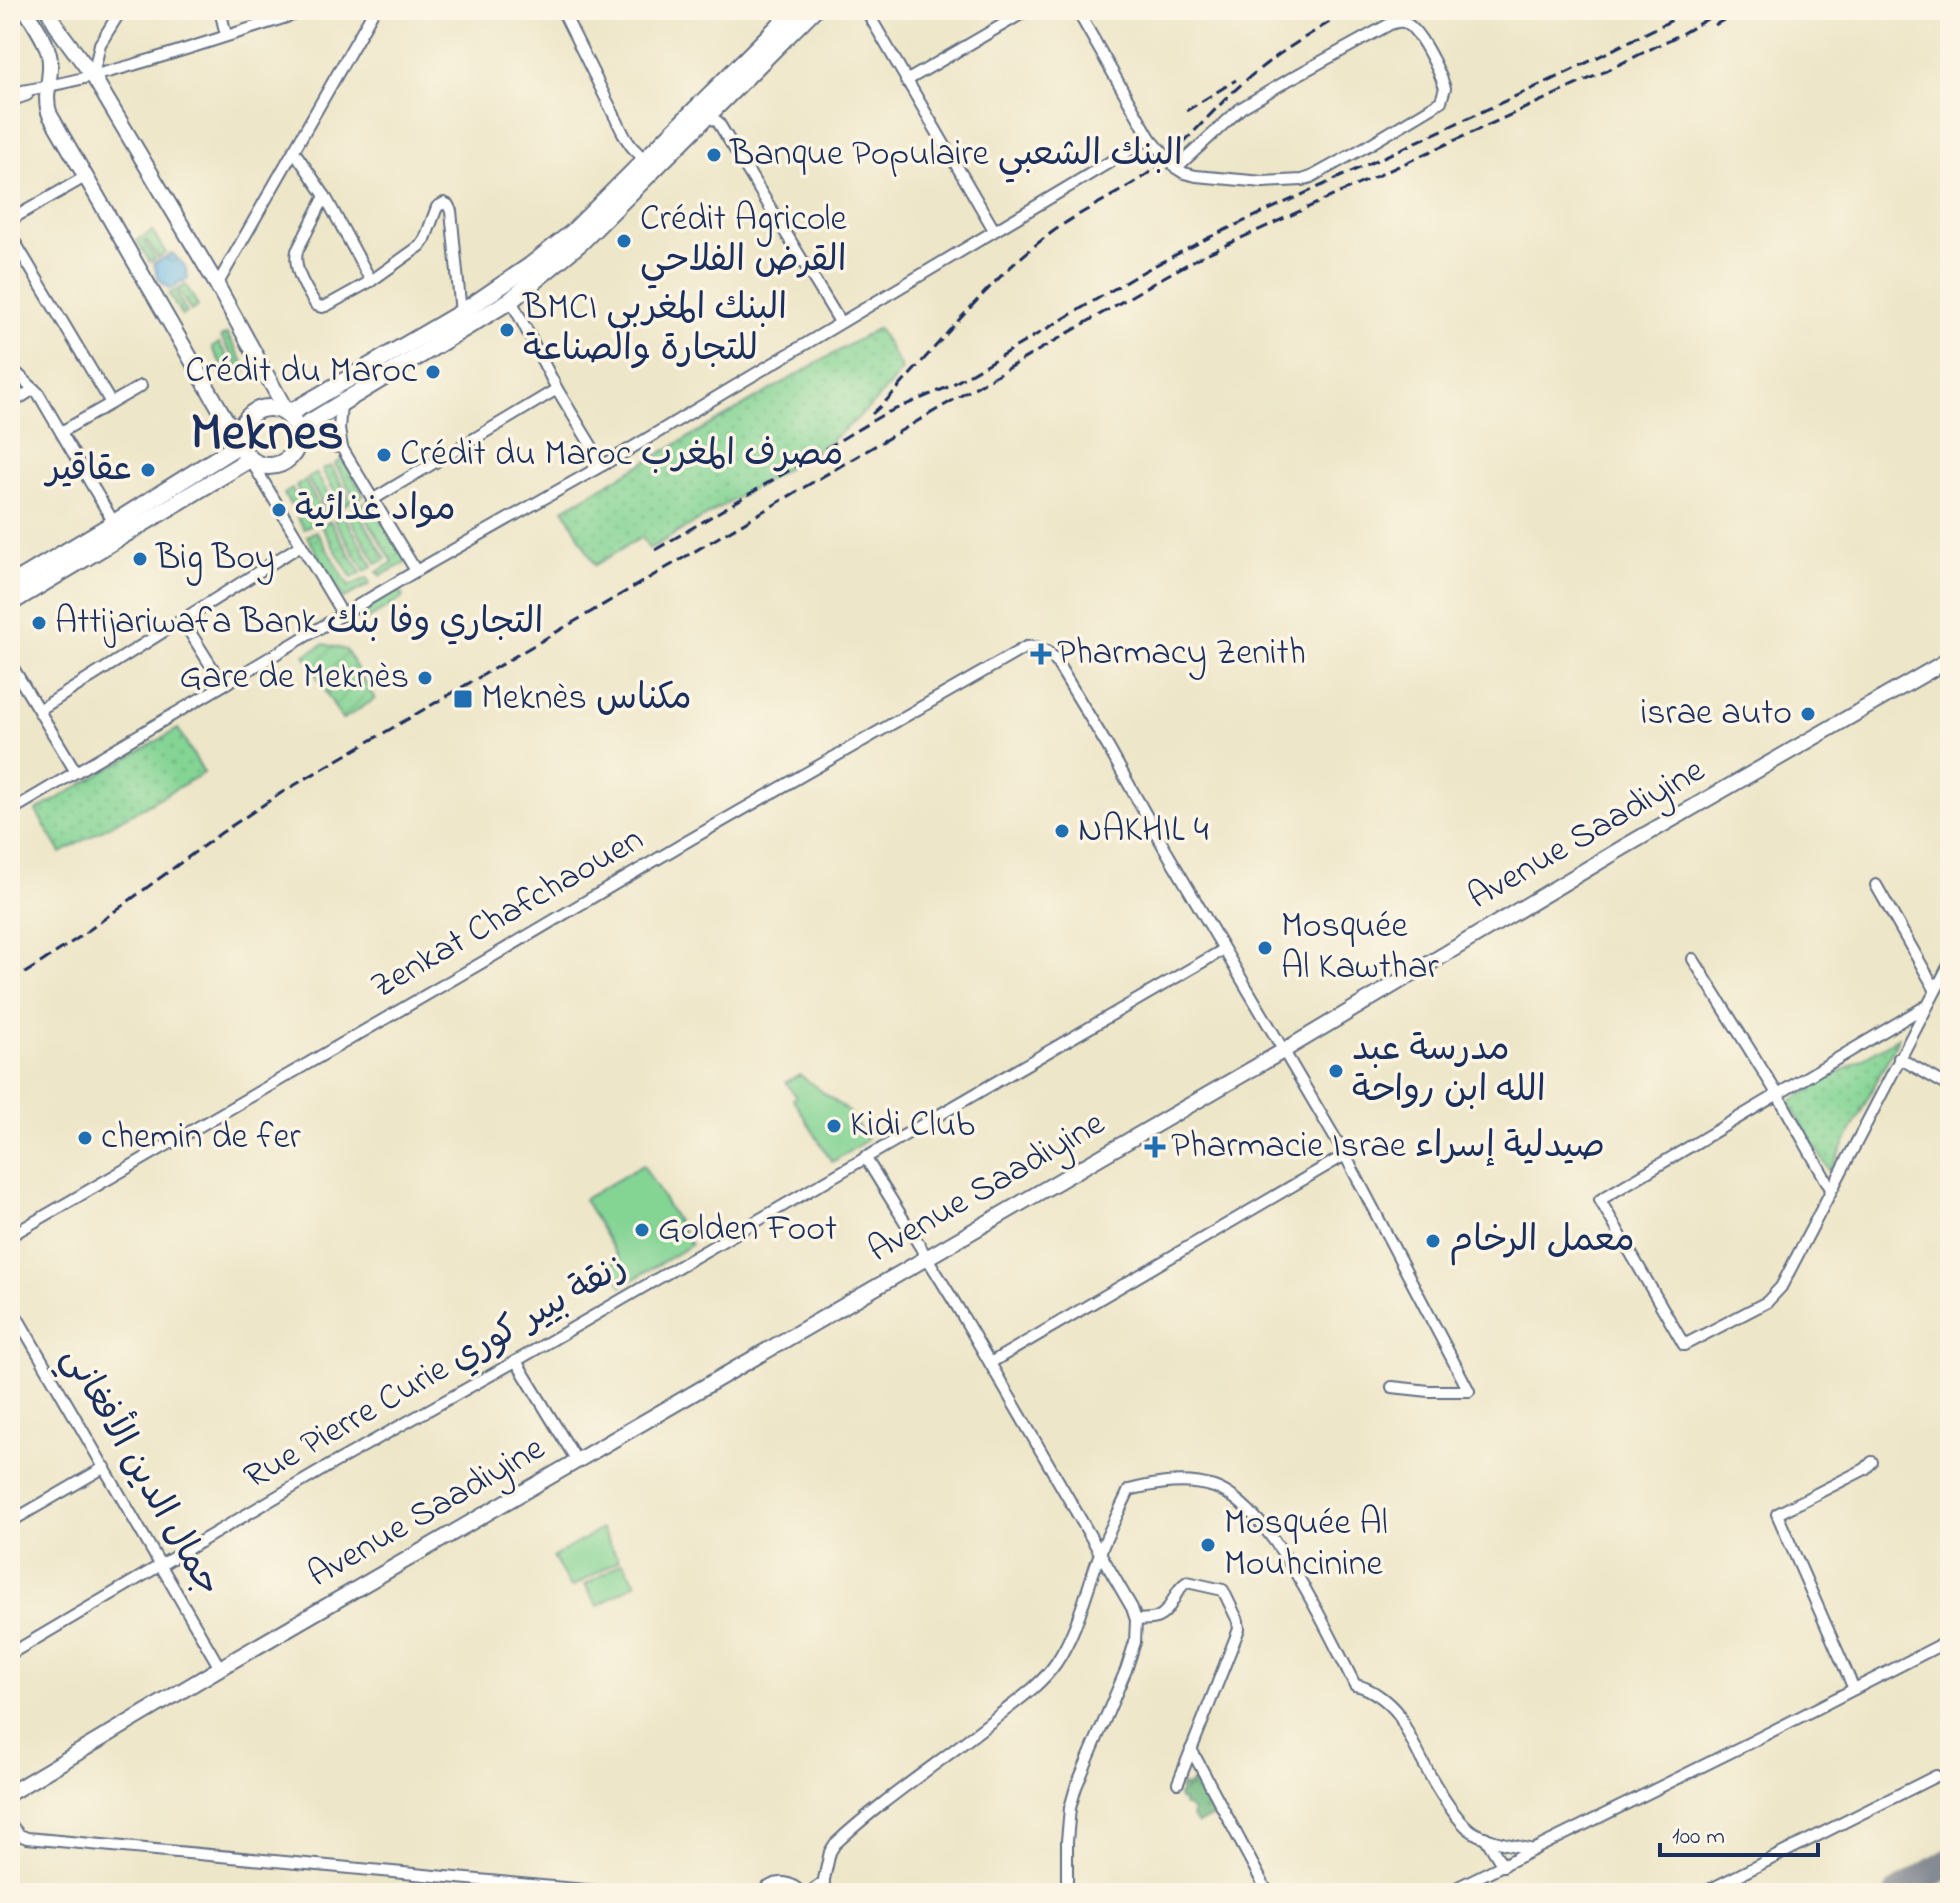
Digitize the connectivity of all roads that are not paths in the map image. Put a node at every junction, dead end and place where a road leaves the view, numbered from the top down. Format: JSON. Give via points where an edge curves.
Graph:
{"nodes":[{"id":1,"x":26,"y":10,"type":"edge"},
{"id":2,"x":48,"y":10,"type":"edge"},
{"id":3,"x":121,"y":10,"type":"edge"},
{"id":4,"x":220,"y":10,"type":"edge"},
{"id":5,"x":309,"y":10,"type":"edge"},
{"id":6,"x":374,"y":10,"type":"edge"},
{"id":7,"x":562,"y":10,"type":"edge"},
{"id":8,"x":795,"y":10,"type":"edge"},
{"id":9,"x":813,"y":10,"type":"edge"},
{"id":10,"x":866,"y":10,"type":"edge"},
{"id":11,"x":1028,"y":10,"type":"edge"},
{"id":12,"x":1077,"y":10,"type":"edge"},
{"id":13,"x":226,"y":35,"type":"junction"},
{"id":14,"x":93,"y":76,"type":"junction"},
{"id":15,"x":906,"y":81,"type":"junction"},
{"id":16,"x":48,"y":87,"type":"junction"},
{"id":17,"x":10,"y":93,"type":"edge"},
{"id":18,"x":10,"y":101,"type":"edge"},
{"id":19,"x":709,"y":116,"type":"junction"},
{"id":20,"x":1150,"y":138,"type":"junction"},
{"id":21,"x":294,"y":151,"type":"junction"},
{"id":22,"x":645,"y":160,"type":"junction"},
{"id":23,"x":1176,"y":168,"type":"junction"},
{"id":24,"x":85,"y":177,"type":"junction"},
{"id":25,"x":325,"y":196,"type":"junction"},
{"id":26,"x":10,"y":220,"type":"edge"},
{"id":27,"x":994,"y":230,"type":"junction"},
{"id":28,"x":10,"y":234,"type":"edge"},
{"id":29,"x":371,"y":281,"type":"junction"},
{"id":30,"x":217,"y":285,"type":"junction"},
{"id":31,"x":511,"y":300,"type":"junction"},
{"id":32,"x":461,"y":313,"type":"junction"},
{"id":33,"x":840,"y":322,"type":"junction"},
{"id":34,"x":10,"y":367,"type":"edge"},
{"id":35,"x":141,"y":386,"type":"dead end"},
{"id":36,"x":34,"y":389,"type":"junction"},
{"id":37,"x":557,"y":389,"type":"junction"},
{"id":38,"x":341,"y":402,"type":"junction"},
{"id":39,"x":111,"y":403,"type":"junction"},
{"id":40,"x":10,"y":404,"type":"edge"},
{"id":41,"x":288,"y":414,"type":"junction"},
{"id":42,"x":61,"y":432,"type":"junction"},
{"id":43,"x":298,"y":434,"type":"junction"},
{"id":44,"x":240,"y":444,"type":"junction"},
{"id":45,"x":342,"y":448,"type":"junction"},
{"id":46,"x":250,"y":459,"type":"junction"},
{"id":47,"x":603,"y":465,"type":"junction"},
{"id":48,"x":372,"y":500,"type":"junction"},
{"id":49,"x":114,"y":523,"type":"junction"},
{"id":50,"x":301,"y":545,"type":"junction"},
{"id":51,"x":416,"y":571,"type":"junction"},
{"id":52,"x":10,"y":585,"type":"edge"},
{"id":53,"x":10,"y":603,"type":"edge"},
{"id":54,"x":343,"y":615,"type":"junction"},
{"id":55,"x":183,"y":621,"type":"junction"},
{"id":56,"x":1950,"y":659,"type":"edge"},
{"id":57,"x":10,"y":663,"type":"edge"},
{"id":58,"x":223,"y":685,"type":"junction"},
{"id":59,"x":39,"y":710,"type":"junction"},
{"id":60,"x":76,"y":772,"type":"junction"},
{"id":61,"x":10,"y":811,"type":"edge"},
{"id":62,"x":1876,"y":885,"type":"dead end"},
{"id":63,"x":1223,"y":950,"type":"junction"},
{"id":64,"x":1693,"y":959,"type":"dead end"},
{"id":65,"x":1950,"y":963,"type":"edge"},
{"id":66,"x":1935,"y":989,"type":"junction"},
{"id":67,"x":1926,"y":1006,"type":"junction"},
{"id":68,"x":1283,"y":1051,"type":"junction"},
{"id":69,"x":1899,"y":1058,"type":"junction"},
{"id":70,"x":1950,"y":1087,"type":"edge"},
{"id":71,"x":1778,"y":1095,"type":"junction"},
{"id":72,"x":1345,"y":1155,"type":"junction"},
{"id":73,"x":865,"y":1157,"type":"junction"},
{"id":74,"x":1831,"y":1189,"type":"junction"},
{"id":75,"x":10,"y":1236,"type":"edge"},
{"id":76,"x":927,"y":1257,"type":"junction"},
{"id":77,"x":10,"y":1305,"type":"edge"},
{"id":78,"x":516,"y":1361,"type":"junction"},
{"id":79,"x":990,"y":1363,"type":"junction"},
{"id":80,"x":1392,"y":1387,"type":"dead end"},
{"id":81,"x":577,"y":1461,"type":"junction"},
{"id":82,"x":1872,"y":1462,"type":"dead end"},
{"id":83,"x":105,"y":1467,"type":"junction"},
{"id":84,"x":10,"y":1522,"type":"edge"},
{"id":85,"x":1100,"y":1553,"type":"junction"},
{"id":86,"x":161,"y":1565,"type":"junction"},
{"id":87,"x":1136,"y":1620,"type":"junction"},
{"id":88,"x":1950,"y":1640,"type":"edge"},
{"id":89,"x":10,"y":1654,"type":"edge"},
{"id":90,"x":220,"y":1668,"type":"junction"},
{"id":91,"x":1854,"y":1689,"type":"junction"},
{"id":92,"x":1191,"y":1749,"type":"junction"},
{"id":93,"x":1936,"y":1776,"type":"dead end"},
{"id":94,"x":1178,"y":1783,"type":"dead end"},
{"id":95,"x":11,"y":1793,"type":"edge"},
{"id":96,"x":14,"y":1834,"type":"edge"},
{"id":97,"x":1485,"y":1837,"type":"junction"},
{"id":98,"x":1533,"y":1850,"type":"junction"},
{"id":99,"x":1503,"y":1866,"type":"junction"},
{"id":100,"x":822,"y":1888,"type":"edge"},
{"id":101,"x":618,"y":1893,"type":"edge"},
{"id":102,"x":761,"y":1893,"type":"edge"},
{"id":103,"x":801,"y":1893,"type":"edge"},
{"id":104,"x":809,"y":1893,"type":"edge"},
{"id":105,"x":1067,"y":1893,"type":"edge"},
{"id":106,"x":1268,"y":1893,"type":"edge"},
{"id":107,"x":1446,"y":1893,"type":"edge"},
{"id":108,"x":1703,"y":1893,"type":"edge"}],
"edges":[{"from":1,"to":16,"type":"main road","via":[[49,54]]},
{"from":2,"to":14,"type":"main road"},
{"from":3,"to":14,"type":"street","via":[[100,44]]},
{"from":4,"to":13,"type":"street"},
{"from":5,"to":13,"type":"street"},
{"from":6,"to":21,"type":"street"},
{"from":7,"to":22,"type":"street","via":[[625,137]]},
{"from":8,"to":22,"type":"main road"},
{"from":9,"to":19,"type":"main road"},
{"from":10,"to":15,"type":"street"},
{"from":11,"to":15,"type":"street"},
{"from":12,"to":20,"type":"street"},
{"from":13,"to":14,"type":"street"},
{"from":14,"to":16,"type":"street"},
{"from":14,"to":30,"type":"main road"},
{"from":15,"to":27,"type":"street"},
{"from":16,"to":17,"type":"street"},
{"from":16,"to":18,"type":"street"},
{"from":16,"to":24,"type":"main road","via":[[50,115]]},
{"from":19,"to":31,"type":"main road","via":[[581,242]]},
{"from":19,"to":33,"type":"street","via":[[718,122]]},
{"from":20,"to":23,"type":"street"},
{"from":20,"to":27,"type":"street"},
{"from":21,"to":25,"type":"street"},
{"from":21,"to":30,"type":"street"},
{"from":22,"to":32,"type":"main road","via":[[573,232]]},
{"from":23,"to":23,"type":"street","via":[[1196,176],[1302,180],[1432,107],[1441,101],[1445,88],[1412,28],[1390,24],[1241,108]]},
{"from":24,"to":26,"type":"street"},
{"from":24,"to":44,"type":"main road"},
{"from":25,"to":29,"type":"street"},
{"from":25,"to":29,"type":"street","via":[[296,256],[314,303],[328,305]]},
{"from":27,"to":33,"type":"street"},
{"from":28,"to":39,"type":"street"},
{"from":29,"to":32,"type":"street","via":[[420,246],[435,210],[444,203],[451,211]]},
{"from":30,"to":41,"type":"main road"},
{"from":31,"to":37,"type":"street"},
{"from":31,"to":38,"type":"main road"},
{"from":32,"to":41,"type":"main road"},
{"from":33,"to":47,"type":"street"},
{"from":34,"to":36,"type":"street"},
{"from":35,"to":39,"type":"street"},
{"from":36,"to":40,"type":"street"},
{"from":36,"to":42,"type":"street"},
{"from":37,"to":47,"type":"street"},
{"from":37,"to":48,"type":"street"},
{"from":38,"to":43,"type":"main road"},
{"from":38,"to":45,"type":"street"},
{"from":39,"to":42,"type":"street"},
{"from":41,"to":43,"type":"main road"},
{"from":41,"to":44,"type":"main road","via":[[271,407],[253,412],[242,426]]},
{"from":42,"to":49,"type":"street"},
{"from":43,"to":45,"type":"street"},
{"from":43,"to":46,"type":"main road","via":[[285,461],[258,464]]},
{"from":44,"to":46,"type":"main road"},
{"from":44,"to":49,"type":"main road"},
{"from":45,"to":48,"type":"street"},
{"from":46,"to":50,"type":"street"},
{"from":46,"to":53,"type":"main road"},
{"from":47,"to":51,"type":"street"},
{"from":48,"to":51,"type":"street"},
{"from":49,"to":52,"type":"main road"},
{"from":50,"to":54,"type":"street"},
{"from":50,"to":55,"type":"street"},
{"from":51,"to":54,"type":"street"},
{"from":54,"to":58,"type":"street"},
{"from":55,"to":58,"type":"street"},
{"from":55,"to":59,"type":"street"},
{"from":56,"to":68,"type":"main road","name":"Avenue Saadiyine"},
{"from":57,"to":59,"type":"street"},
{"from":58,"to":60,"type":"street"},
{"from":59,"to":60,"type":"street"},
{"from":60,"to":61,"type":"street"},
{"from":62,"to":66,"type":"street"},
{"from":63,"to":68,"type":"street"},
{"from":63,"to":73,"type":"street","name":"Rue Pierre Curie زنقة بيير كوري"},
{"from":63,"to":75,"type":"street","name":"Zenkat Chafchaouen","via":[[1054,658],[1038,647],[1026,647]]},
{"from":64,"to":71,"type":"street"},
{"from":65,"to":66,"type":"street"},
{"from":66,"to":67,"type":"street"},
{"from":67,"to":69,"type":"street"},
{"from":67,"to":71,"type":"street"},
{"from":68,"to":72,"type":"street"},
{"from":68,"to":76,"type":"main road","name":"Avenue Saadiyine"},
{"from":69,"to":70,"type":"street"},
{"from":69,"to":74,"type":"street"},
{"from":71,"to":74,"type":"street"},
{"from":71,"to":74,"type":"street","via":[[1600,1200],[1684,1345],[1767,1302],[1781,1287]]},
{"from":72,"to":79,"type":"street"},
{"from":72,"to":80,"type":"street","via":[[1469,1391]]},
{"from":73,"to":76,"type":"street"},
{"from":73,"to":78,"type":"street","name":"Rue Pierre Curie زنقة بيير كوري"},
{"from":76,"to":79,"type":"street"},
{"from":76,"to":81,"type":"main road","name":"Avenue Saadiyine"},
{"from":77,"to":83,"type":"street","name":"جمال الدين الأفغاني"},
{"from":78,"to":81,"type":"street"},
{"from":78,"to":86,"type":"street","name":"Rue Pierre Curie زنقة بيير كوري"},
{"from":79,"to":85,"type":"street"},
{"from":81,"to":90,"type":"main road","name":"Avenue Saadiyine"},
{"from":82,"to":91,"type":"street","via":[[1777,1514]]},
{"from":83,"to":84,"type":"street"},
{"from":83,"to":86,"type":"street","name":"جمال الدين الأفغاني"},
{"from":85,"to":87,"type":"street"},
{"from":85,"to":97,"type":"street","via":[[1129,1490],[1190,1482],[1226,1492],[1265,1528],[1355,1685],[1395,1709],[1453,1811]]},
{"from":85,"to":100,"type":"street","via":[[1054,1665],[1009,1707],[835,1844]]},
{"from":86,"to":89,"type":"street","name":"Rue Pierre Curie زنقة بيير كوري"},
{"from":86,"to":90,"type":"street","name":"جمال الدين الأفغاني"},
{"from":87,"to":92,"type":"street","via":[[1159,1617],[1187,1582],[1223,1590],[1238,1621]]},
{"from":87,"to":105,"type":"street","via":[[1126,1670],[1070,1808]]},
{"from":88,"to":91,"type":"street"},
{"from":90,"to":95,"type":"main road","name":"Avenue Saadiyine"},
{"from":91,"to":98,"type":"street"},
{"from":92,"to":94,"type":"street"},
{"from":92,"to":106,"type":"street"},
{"from":93,"to":108,"type":"street"},
{"from":96,"to":101,"type":"street"},
{"from":97,"to":98,"type":"street"},
{"from":97,"to":99,"type":"street"},
{"from":98,"to":99,"type":"street"},
{"from":99,"to":107,"type":"street"},
{"from":100,"to":104,"type":"street"},
{"from":102,"to":103,"type":"street","via":[[780,1882]]}]}
